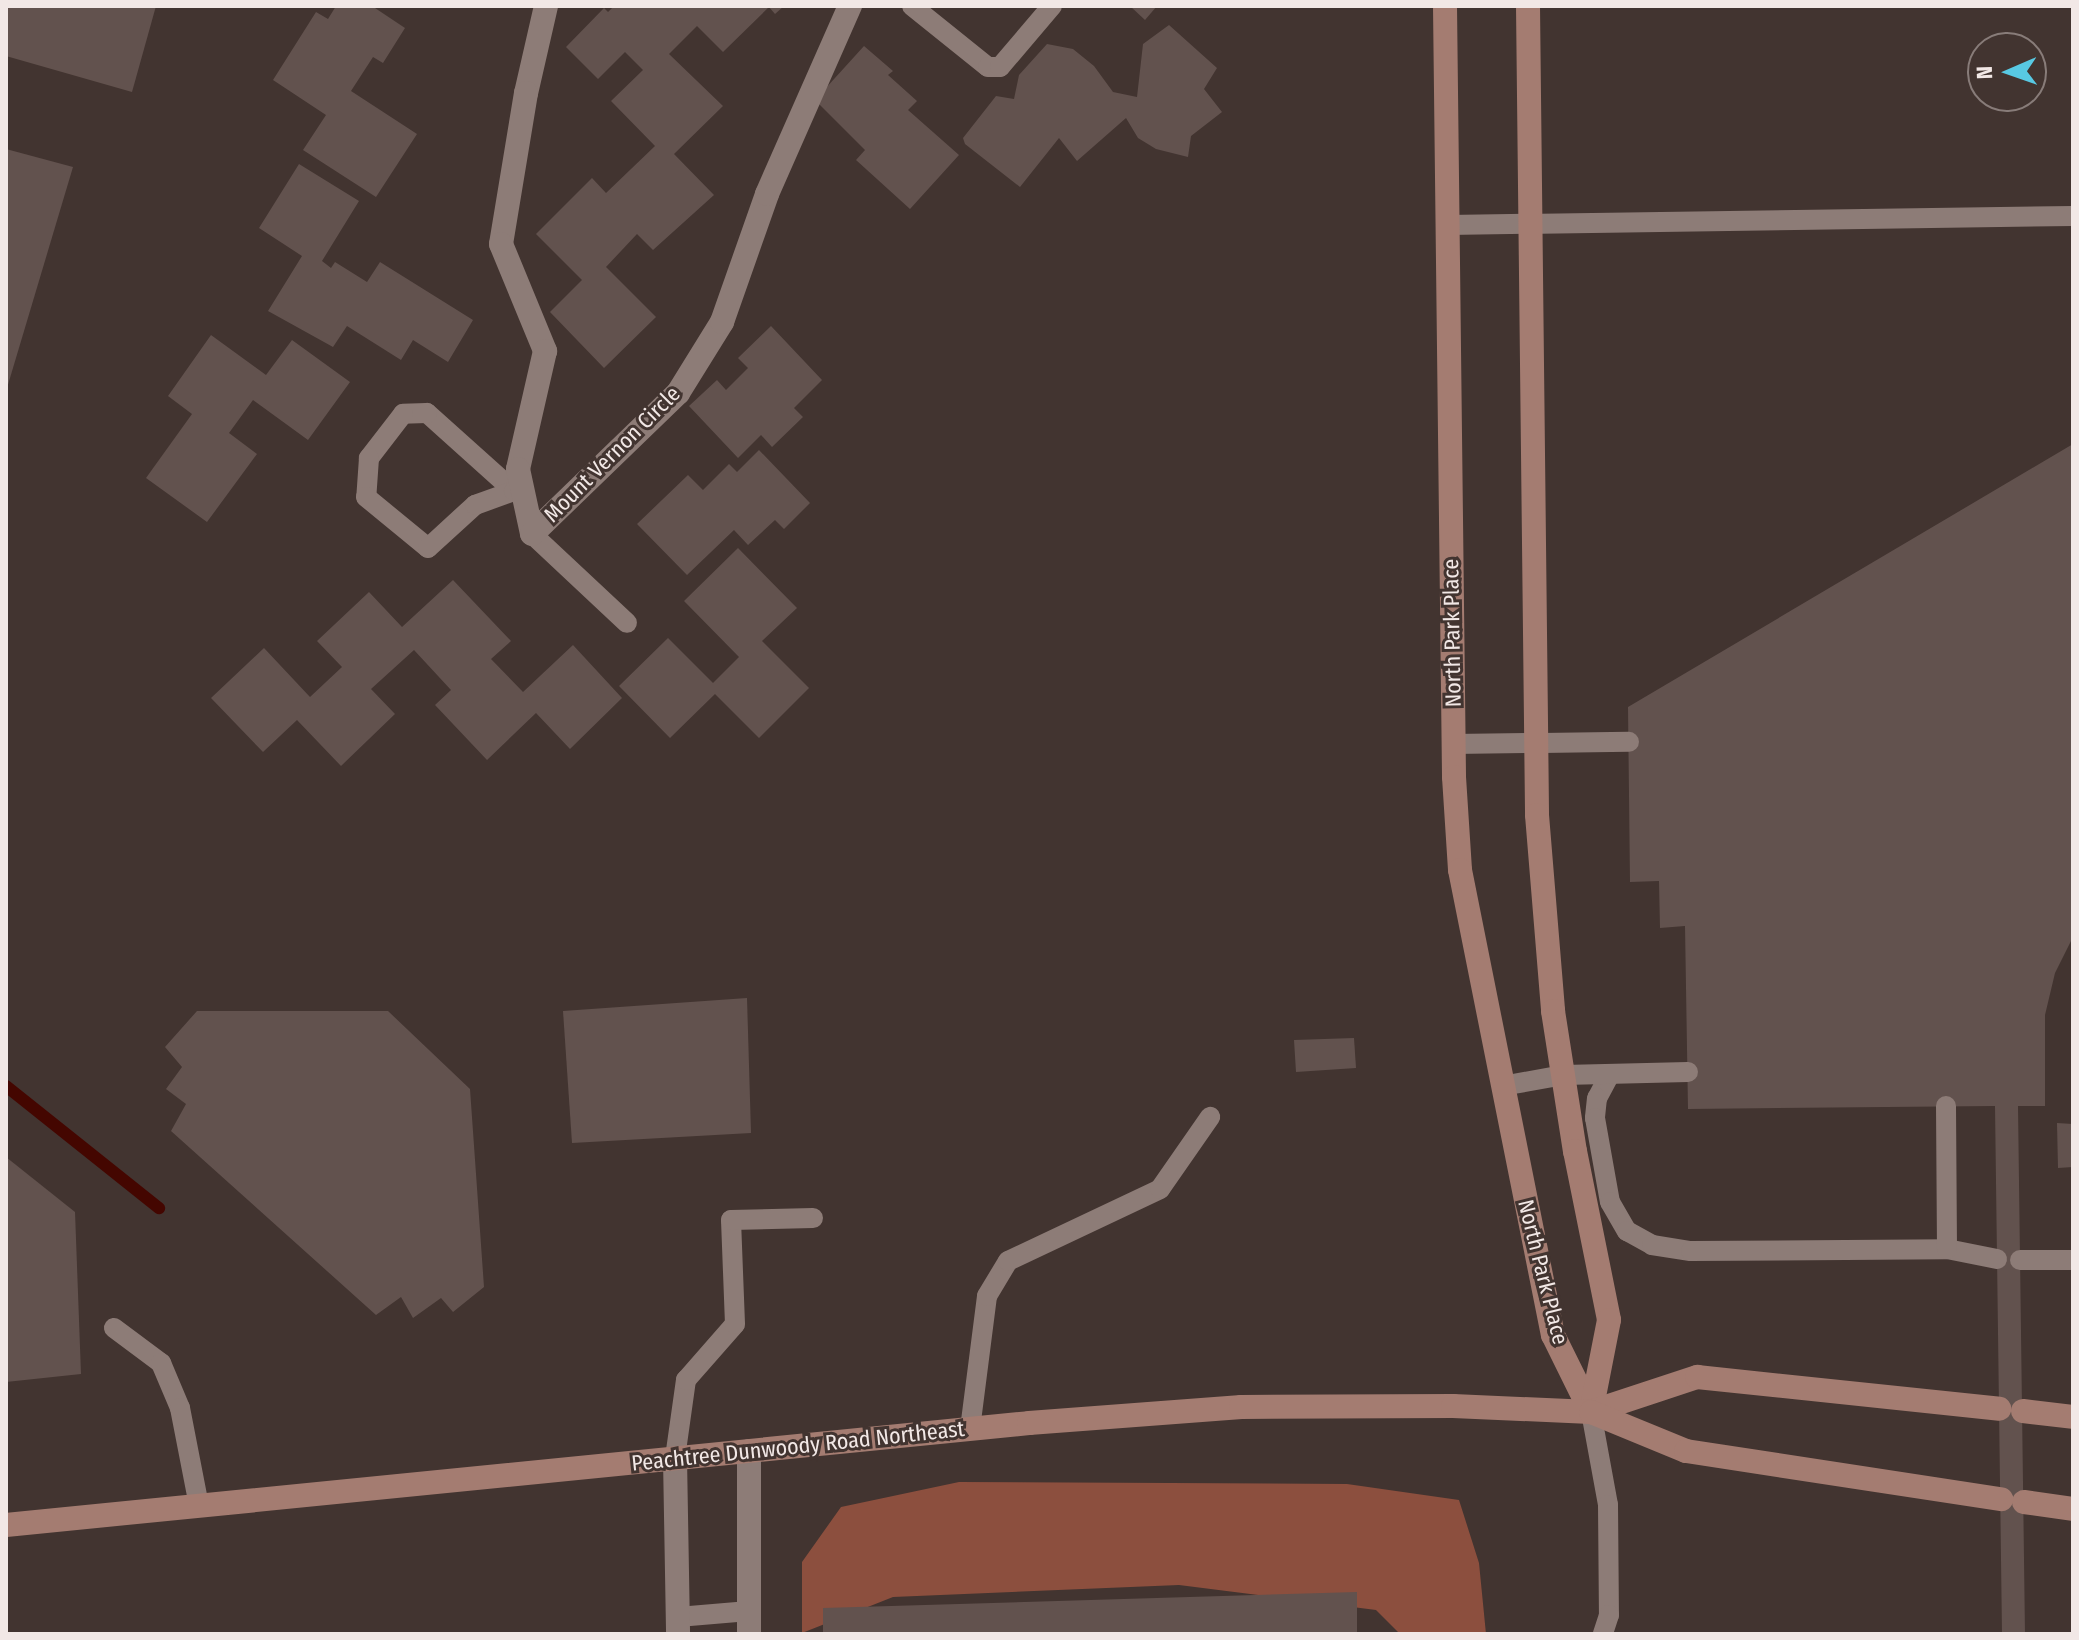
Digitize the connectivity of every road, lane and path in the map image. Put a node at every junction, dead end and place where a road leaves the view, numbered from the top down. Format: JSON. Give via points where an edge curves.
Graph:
{"nodes":[{"id":1,"x":546,"y":6,"type":"edge"},
{"id":2,"x":850,"y":6,"type":"edge"},
{"id":3,"x":912,"y":6,"type":"edge"},
{"id":4,"x":1052,"y":6,"type":"edge"},
{"id":5,"x":1445,"y":6,"type":"edge"},
{"id":6,"x":1528,"y":6,"type":"edge"},
{"id":7,"x":2073,"y":216,"type":"edge"},
{"id":8,"x":1448,"y":225,"type":"junction"},
{"id":9,"x":1531,"y":225,"type":"junction"},
{"id":10,"x":518,"y":489,"type":"junction"},
{"id":11,"x":532,"y":534,"type":"junction"},
{"id":12,"x":627,"y":623,"type":"dead end"},
{"id":13,"x":1629,"y":742,"type":"dead end"},
{"id":14,"x":1453,"y":744,"type":"junction"},
{"id":15,"x":1537,"y":744,"type":"junction"},
{"id":16,"x":1688,"y":1072,"type":"dead end"},
{"id":17,"x":1610,"y":1074,"type":"junction"},
{"id":18,"x":1564,"y":1075,"type":"junction"},
{"id":19,"x":1502,"y":1086,"type":"junction"},
{"id":20,"x":1946,"y":1106,"type":"dead end"},
{"id":21,"x":1210,"y":1117,"type":"dead end"},
{"id":22,"x":813,"y":1218,"type":"dead end"},
{"id":23,"x":1947,"y":1249,"type":"junction"},
{"id":24,"x":1997,"y":1259,"type":"dead end"},
{"id":25,"x":2020,"y":1260,"type":"dead end"},
{"id":26,"x":2073,"y":1260,"type":"edge"},
{"id":27,"x":114,"y":1328,"type":"dead end"},
{"id":28,"x":1591,"y":1412,"type":"junction"},
{"id":29,"x":2073,"y":1417,"type":"edge"},
{"id":30,"x":970,"y":1429,"type":"junction"},
{"id":31,"x":749,"y":1451,"type":"junction"},
{"id":32,"x":675,"y":1458,"type":"junction"},
{"id":33,"x":199,"y":1506,"type":"junction"},
{"id":34,"x":2073,"y":1509,"type":"edge"},
{"id":35,"x":6,"y":1525,"type":"edge"},
{"id":36,"x":749,"y":1623,"type":"edge"},
{"id":37,"x":678,"y":1625,"type":"edge"},
{"id":38,"x":1603,"y":1634,"type":"edge"}],
"edges":[{"from":1,"to":10,"type":"street","name":"Mount Vernon Circle","via":[[501,244],[545,351]]},
{"from":2,"to":11,"type":"street","name":"Mount Vernon Circle","via":[[767,194],[722,322],[678,393]]},
{"from":3,"to":4,"type":"lane","via":[[988,67],[1000,67]]},
{"from":5,"to":8,"type":"street","name":"North Park Place"},
{"from":6,"to":9,"type":"street","name":"North Park Place"},
{"from":7,"to":9,"type":"lane"},
{"from":8,"to":9,"type":"lane"},
{"from":8,"to":14,"type":"street","name":"North Park Place"},
{"from":9,"to":15,"type":"street","name":"North Park Place"},
{"from":10,"to":10,"type":"lane","via":[[475,505],[428,548],[366,497],[369,458],[403,414],[427,413]]},
{"from":10,"to":11,"type":"street","name":"Mount Vernon Circle"},
{"from":11,"to":12,"type":"lane"},
{"from":13,"to":15,"type":"lane"},
{"from":14,"to":15,"type":"lane"},
{"from":14,"to":19,"type":"street","name":"North Park Place","via":[[1460,870]]},
{"from":15,"to":18,"type":"street","name":"North Park Place","via":[[1543,905]]},
{"from":16,"to":17,"type":"lane"},
{"from":17,"to":18,"type":"lane"},
{"from":17,"to":23,"type":"lane","via":[[1597,1098],[1597,1136],[1610,1202],[1627,1231],[1639,1239],[1691,1251]]},
{"from":18,"to":19,"type":"lane"},
{"from":18,"to":28,"type":"street","name":"North Park Place","via":[[1609,1320]]},
{"from":19,"to":28,"type":"street","name":"North Park Place","via":[[1553,1335]]},
{"from":20,"to":23,"type":"lane"},
{"from":21,"to":30,"type":"lane","via":[[1160,1189],[1008,1261],[987,1296]]},
{"from":22,"to":32,"type":"lane","via":[[731,1220],[735,1324],[686,1380]]},
{"from":23,"to":24,"type":"lane"},
{"from":25,"to":26,"type":"lane"},
{"from":27,"to":33,"type":"lane","via":[[161,1363],[180,1408]]},
{"from":28,"to":29,"type":"street","name":"Peachtree Dunwoody Road Northeast","via":[[1697,1377]]},
{"from":28,"to":30,"type":"street","name":"Peachtree Dunwoody Road Northeast","via":[[1453,1406],[1241,1407]]},
{"from":28,"to":34,"type":"street","name":"Peachtree Dunwoody Road Northeast","via":[[1686,1451]]},
{"from":28,"to":38,"type":"lane","via":[[1608,1505],[1609,1615]]},
{"from":30,"to":31,"type":"street","name":"Peachtree Dunwoody Road Northeast"},
{"from":31,"to":32,"type":"street","name":"Peachtree Dunwoody Road Northeast"},
{"from":31,"to":36,"type":"street"},
{"from":32,"to":33,"type":"street","name":"Peachtree Dunwoody Road Northeast"},
{"from":32,"to":37,"type":"street"},
{"from":33,"to":35,"type":"street","name":"Peachtree Dunwoody Road Northeast"},
{"from":36,"to":37,"type":"lane"}]}
